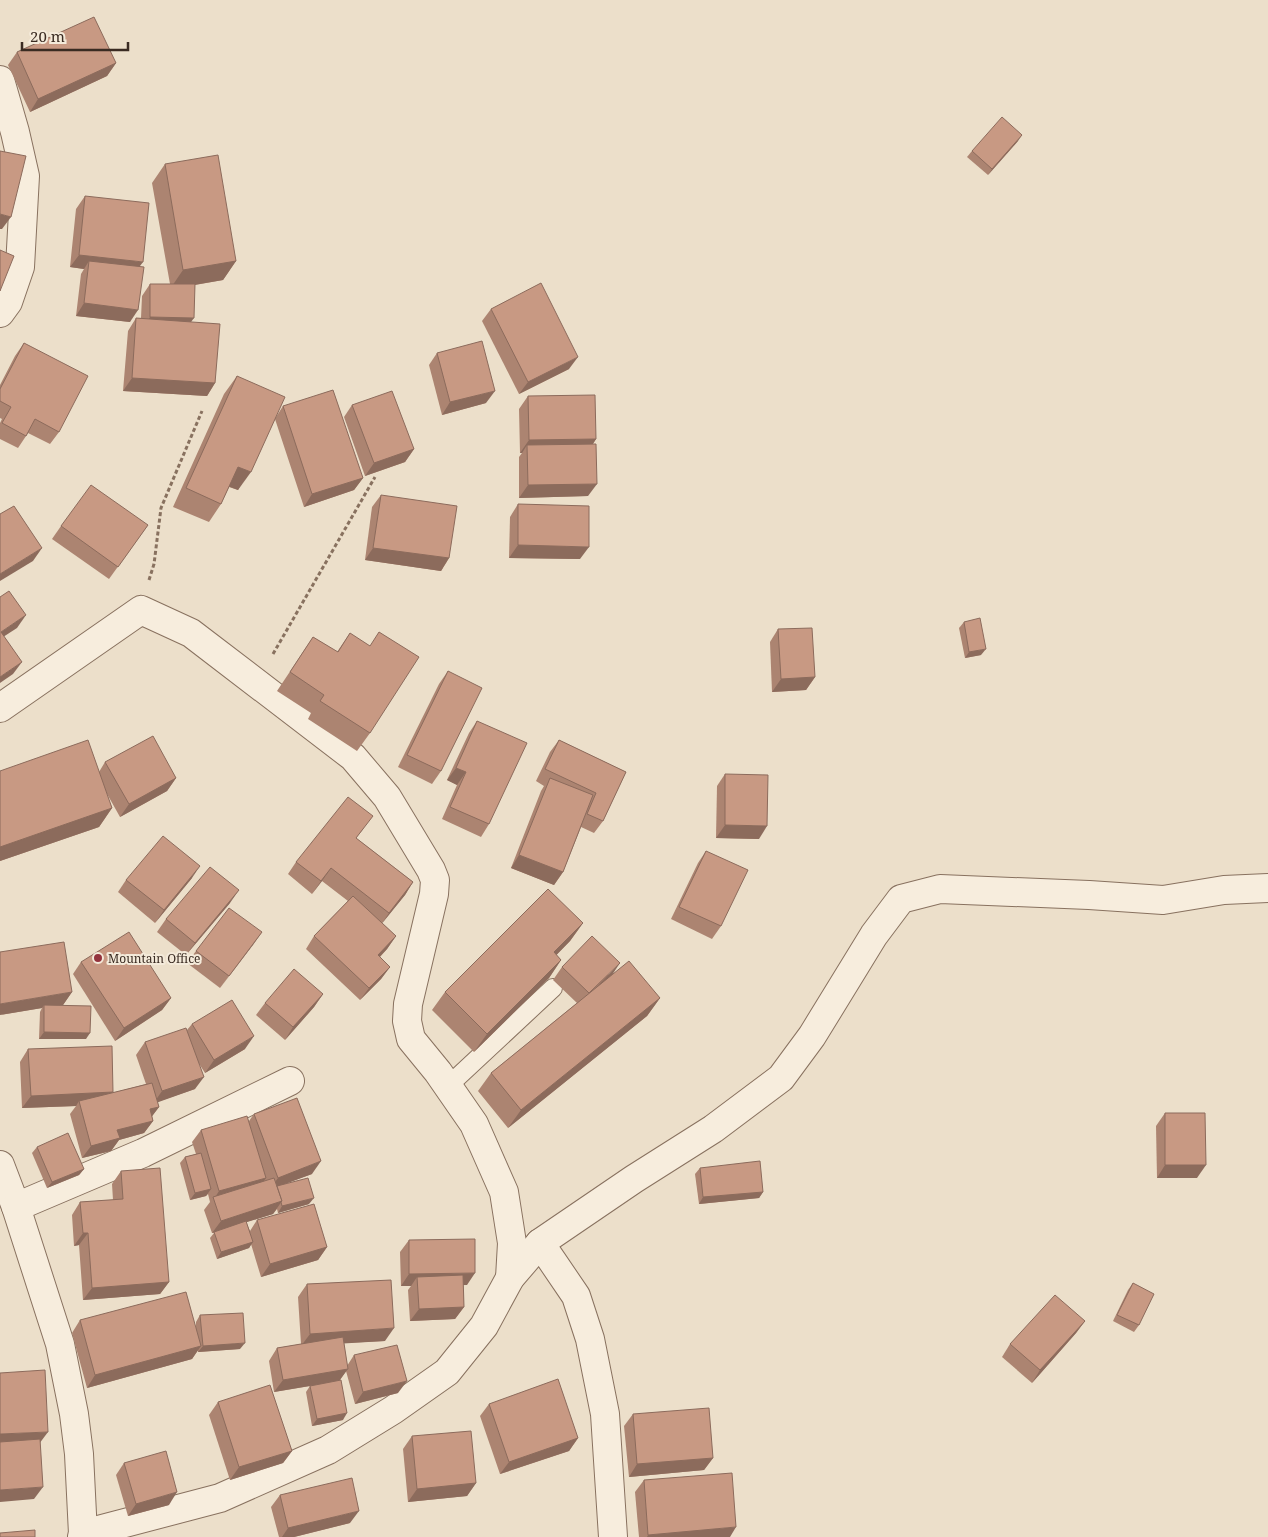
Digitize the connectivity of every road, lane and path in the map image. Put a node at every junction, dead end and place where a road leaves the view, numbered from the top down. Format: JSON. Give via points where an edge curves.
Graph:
{"nodes":[{"id":1,"x":0,"y":80,"type":"edge"},
{"id":2,"x":0,"y":313,"type":"edge"},
{"id":3,"x":202,"y":411,"type":"dead end"},
{"id":4,"x":375,"y":477,"type":"edge"},
{"id":5,"x":141,"y":610,"type":"junction"},
{"id":6,"x":256,"y":683,"type":"junction"},
{"id":7,"x":0,"y":708,"type":"edge"},
{"id":8,"x":1268,"y":888,"type":"edge"},
{"id":9,"x":553,"y":988,"type":"edge"},
{"id":10,"x":290,"y":1082,"type":"dead end"},
{"id":11,"x":448,"y":1086,"type":"junction"},
{"id":12,"x":0,"y":1165,"type":"edge"},
{"id":13,"x":16,"y":1206,"type":"junction"},
{"id":14,"x":540,"y":1243,"type":"junction"},
{"id":15,"x":510,"y":1278,"type":"junction"},
{"id":16,"x":82,"y":1536,"type":"edge"},
{"id":17,"x":613,"y":1537,"type":"edge"}],
"edges":[{"from":1,"to":2,"type":"street","via":[[25,176],[20,268],[8,302]]},
{"from":3,"to":5,"type":"path","via":[[161,508],[154,564]]},
{"from":4,"to":6,"type":"path"},
{"from":5,"to":6,"type":"street","via":[[191,633]]},
{"from":5,"to":7,"type":"street"},
{"from":6,"to":11,"type":"street","via":[[353,757],[387,796],[431,870],[435,880],[434,894],[408,1004],[407,1021],[411,1038]]},
{"from":8,"to":14,"type":"street","via":[[1224,890],[1163,900],[940,889],[901,899],[781,1078],[713,1130]]},
{"from":9,"to":11,"type":"lane"},
{"from":10,"to":13,"type":"street","via":[[143,1153]]},
{"from":11,"to":15,"type":"street","via":[[474,1124],[504,1192],[512,1243]]},
{"from":12,"to":13,"type":"street"},
{"from":13,"to":16,"type":"street","via":[[60,1344],[79,1454]]},
{"from":14,"to":15,"type":"street"},
{"from":14,"to":17,"type":"street","via":[[576,1296],[590,1339],[605,1414]]},
{"from":15,"to":16,"type":"street","via":[[484,1326],[447,1372],[328,1450],[220,1498]]}]}
